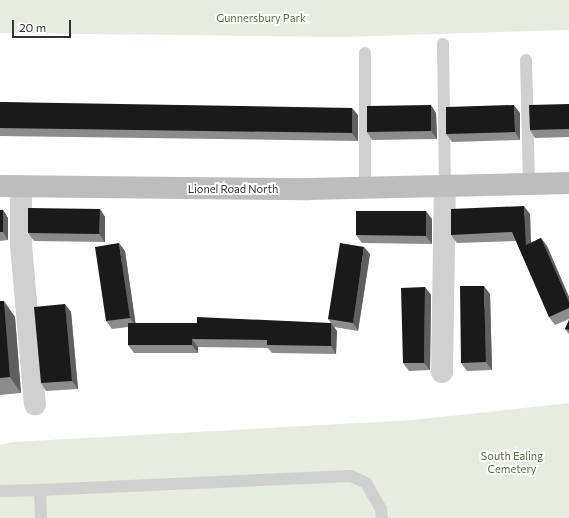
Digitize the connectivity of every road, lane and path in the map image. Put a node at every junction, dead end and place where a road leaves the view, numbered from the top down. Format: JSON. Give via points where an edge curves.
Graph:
{"nodes":[{"id":1,"x":443,"y":44,"type":"dead end"},
{"id":2,"x":365,"y":52,"type":"dead end"},
{"id":3,"x":526,"y":60,"type":"dead end"},
{"id":4,"x":569,"y":183,"type":"edge"},
{"id":5,"x":530,"y":185,"type":"junction"},
{"id":6,"x":10,"y":186,"type":"edge"},
{"id":7,"x":365,"y":188,"type":"junction"},
{"id":8,"x":445,"y":188,"type":"junction"},
{"id":9,"x":442,"y":372,"type":"dead end"},
{"id":10,"x":35,"y":404,"type":"dead end"},
{"id":11,"x":40,"y":490,"type":"junction"},
{"id":12,"x":0,"y":491,"type":"edge"},
{"id":13,"x":41,"y":518,"type":"edge"},
{"id":14,"x":382,"y":518,"type":"edge"}],
"edges":[{"from":1,"to":8,"type":"lane"},
{"from":2,"to":7,"type":"lane"},
{"from":3,"to":5,"type":"lane"},
{"from":4,"to":5,"type":"street","name":"Lionel Road North"},
{"from":5,"to":8,"type":"street","name":"Lionel Road North"},
{"from":6,"to":7,"type":"street","name":"Lionel Road North"},
{"from":6,"to":10,"type":"street","name":"Lionel Road North","via":[[21,245]]},
{"from":7,"to":8,"type":"street","name":"Lionel Road North"},
{"from":8,"to":9,"type":"street"},
{"from":11,"to":12,"type":"lane"},
{"from":11,"to":13,"type":"lane"},
{"from":11,"to":14,"type":"lane","via":[[351,476],[366,483],[381,509]]}]}
